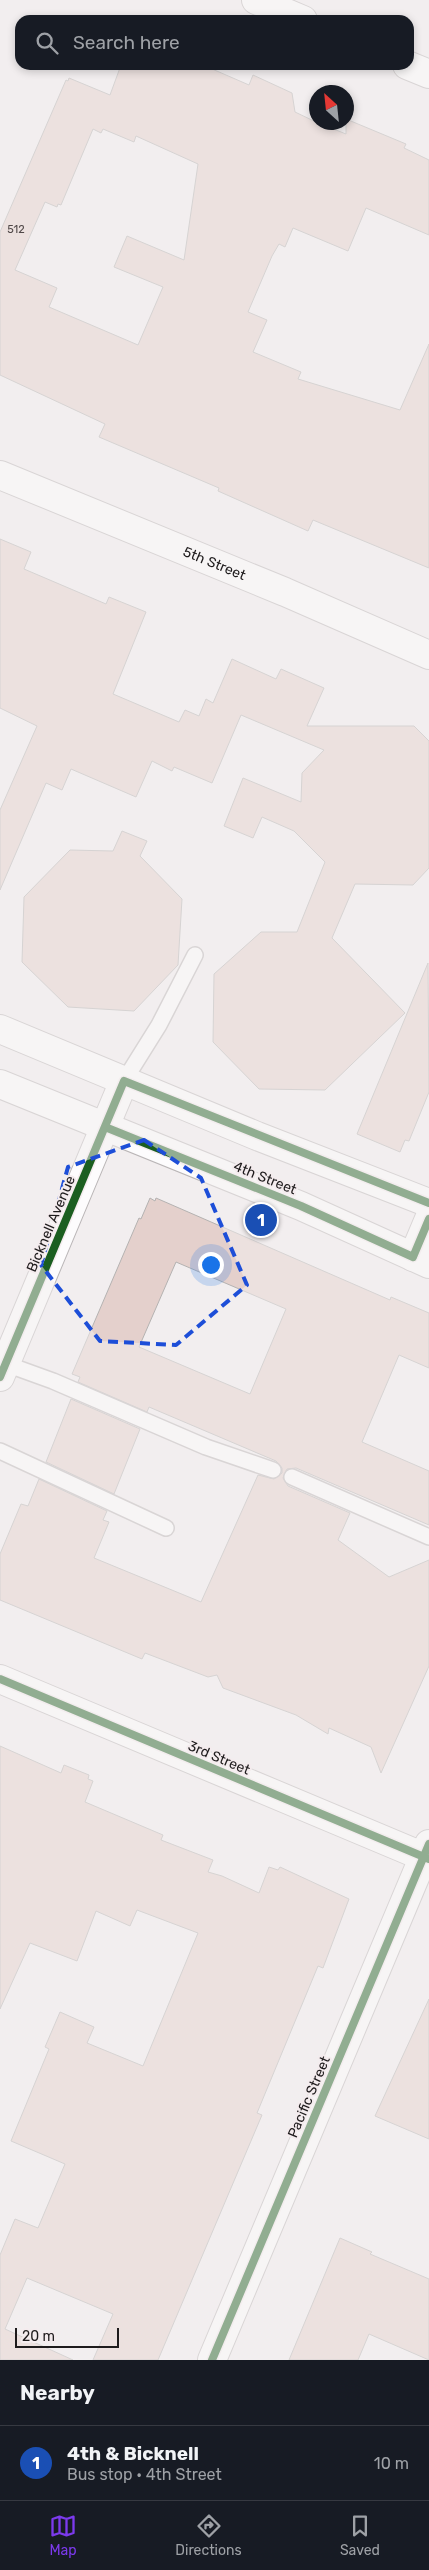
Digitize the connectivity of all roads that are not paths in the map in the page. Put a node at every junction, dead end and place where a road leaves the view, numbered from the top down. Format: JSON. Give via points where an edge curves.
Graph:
{"nodes":[{"id":1,"x":256,"y":0,"type":"edge"},
{"id":2,"x":291,"y":15,"type":"edge"},
{"id":3,"x":414,"y":68,"type":"edge"},
{"id":4,"x":429,"y":74,"type":"edge"},
{"id":5,"x":0,"y":474,"type":"edge"},
{"id":6,"x":429,"y":655,"type":"edge"},
{"id":7,"x":195,"y":956,"type":"dead end"},
{"id":8,"x":0,"y":1029,"type":"edge"},
{"id":9,"x":124,"y":1080,"type":"junction"},
{"id":10,"x":0,"y":1084,"type":"edge"},
{"id":11,"x":106,"y":1127,"type":"junction"},
{"id":12,"x":429,"y":1203,"type":"edge"},
{"id":13,"x":429,"y":1219,"type":"edge"},
{"id":14,"x":421,"y":1261,"type":"edge"},
{"id":15,"x":3,"y":1370,"type":"edge"},
{"id":16,"x":0,"y":1451,"type":"edge"},
{"id":17,"x":273,"y":1470,"type":"dead end"},
{"id":18,"x":292,"y":1477,"type":"dead end"},
{"id":19,"x":166,"y":1528,"type":"dead end"},
{"id":20,"x":429,"y":1537,"type":"edge"},
{"id":21,"x":0,"y":1679,"type":"edge"},
{"id":22,"x":427,"y":1854,"type":"edge"},
{"id":23,"x":212,"y":2360,"type":"edge"}],
"edges":[{"from":1,"to":2,"type":"street"},
{"from":3,"to":4,"type":"street"},
{"from":5,"to":6,"type":"street","name":"5th Street","via":[[277,588]]},
{"from":7,"to":9,"type":"lane","via":[[159,1025]]},
{"from":8,"to":9,"type":"street"},
{"from":9,"to":11,"type":"street","name":"Bicknell Avenue"},
{"from":9,"to":12,"type":"street"},
{"from":10,"to":11,"type":"street","name":"4th Street"},
{"from":11,"to":14,"type":"street","name":"4th Street","via":[[301,1206]]},
{"from":11,"to":15,"type":"street","name":"Bicknell Avenue"},
{"from":13,"to":14,"type":"street"},
{"from":15,"to":17,"type":"lane","via":[[53,1381],[206,1447]]},
{"from":16,"to":19,"type":"lane"},
{"from":18,"to":20,"type":"lane"},
{"from":21,"to":22,"type":"street","name":"3rd Street"},
{"from":22,"to":23,"type":"street","name":"Pacific Street"}]}
